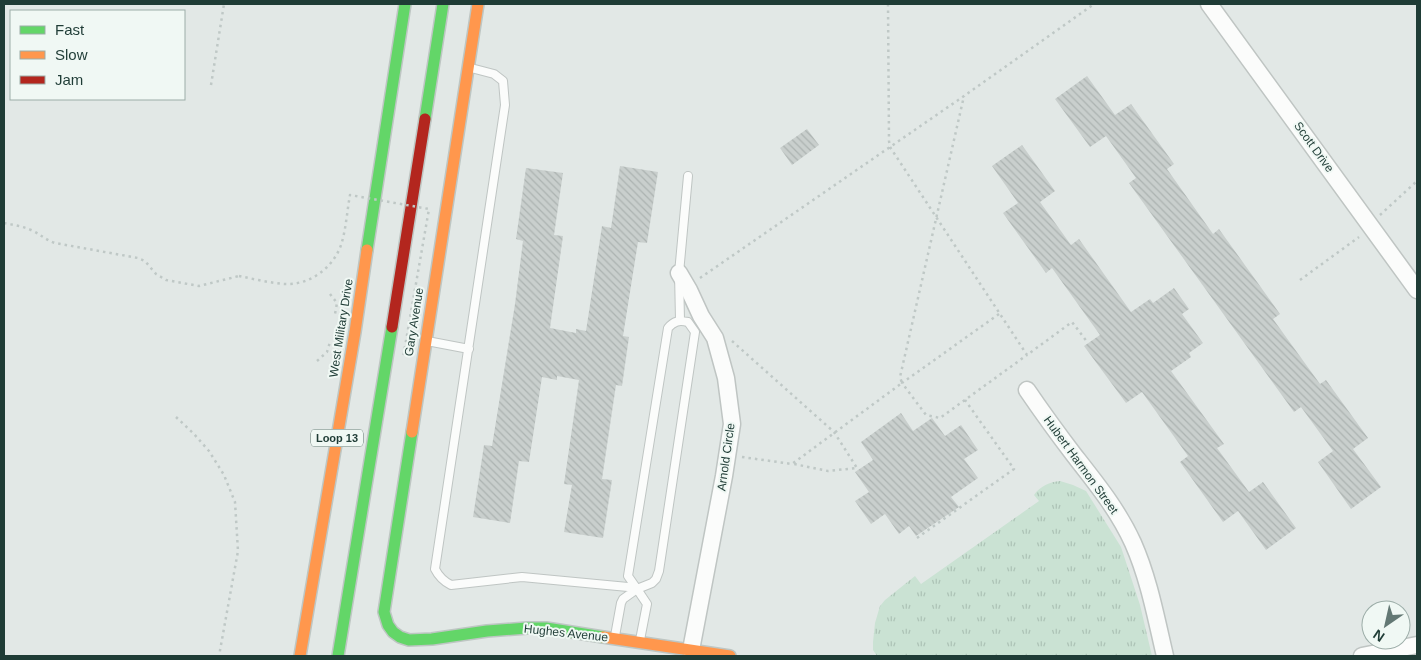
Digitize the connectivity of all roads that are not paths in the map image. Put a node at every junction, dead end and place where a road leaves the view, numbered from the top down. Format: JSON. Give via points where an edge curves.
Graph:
{"nodes":[{"id":1,"x":404,"y":4,"type":"edge"},
{"id":2,"x":442,"y":4,"type":"edge"},
{"id":3,"x":478,"y":4,"type":"edge"},
{"id":4,"x":1209,"y":4,"type":"edge"},
{"id":5,"x":467,"y":67,"type":"junction"},
{"id":6,"x":688,"y":176,"type":"dead end"},
{"id":7,"x":679,"y":273,"type":"junction"},
{"id":8,"x":1417,"y":290,"type":"edge"},
{"id":9,"x":680,"y":320,"type":"junction"},
{"id":10,"x":709,"y":328,"type":"junction"},
{"id":11,"x":694,"y":340,"type":"junction"},
{"id":12,"x":425,"y":341,"type":"junction"},
{"id":13,"x":469,"y":349,"type":"junction"},
{"id":14,"x":1027,"y":390,"type":"dead end"},
{"id":15,"x":637,"y":590,"type":"junction"},
{"id":16,"x":615,"y":638,"type":"junction"},
{"id":17,"x":402,"y":639,"type":"joint"},
{"id":18,"x":640,"y":642,"type":"junction"},
{"id":19,"x":1417,"y":645,"type":"edge"},
{"id":20,"x":691,"y":650,"type":"junction"},
{"id":21,"x":300,"y":656,"type":"edge"},
{"id":22,"x":338,"y":656,"type":"edge"},
{"id":23,"x":730,"y":656,"type":"edge"},
{"id":24,"x":1165,"y":656,"type":"edge"},
{"id":25,"x":1362,"y":656,"type":"edge"}],
"edges":[{"from":1,"to":21,"type":"main road","name":"West Military Drive","number":"Loop 13","via":[[355,332]]},
{"from":2,"to":22,"type":"main road","number":"Loop 13"},
{"from":3,"to":5,"type":"main road","name":"Gary Avenue"},
{"from":4,"to":8,"type":"street","name":"Scott Drive"},
{"from":5,"to":12,"type":"main road","name":"Gary Avenue"},
{"from":5,"to":13,"type":"lane","via":[[494,74],[503,82],[505,105]]},
{"from":6,"to":7,"type":"lane"},
{"from":7,"to":9,"type":"lane"},
{"from":7,"to":10,"type":"street","name":"Arnold Circle"},
{"from":9,"to":11,"type":"lane","via":[[688,322],[695,332]]},
{"from":9,"to":15,"type":"lane","via":[[668,328],[628,576]]},
{"from":10,"to":11,"type":"lane"},
{"from":10,"to":20,"type":"street","name":"Arnold Circle","via":[[726,378],[732,424]]},
{"from":11,"to":15,"type":"lane","via":[[659,572],[652,583]]},
{"from":12,"to":13,"type":"lane"},
{"from":12,"to":17,"type":"main road","name":"Gary Avenue","via":[[384,612],[391,630]]},
{"from":13,"to":15,"type":"lane","via":[[435,570],[439,577],[457,586],[522,577]]},
{"from":14,"to":24,"type":"street","name":"Hubert Harmon Street","via":[[1103,491],[1133,542],[1145,572]]},
{"from":15,"to":16,"type":"lane","via":[[621,603]]},
{"from":15,"to":18,"type":"lane","via":[[647,604]]},
{"from":16,"to":17,"type":"main road","name":"Hughes Avenue","via":[[546,628],[520,628],[438,639]]},
{"from":16,"to":18,"type":"main road","name":"Hughes Avenue"},
{"from":18,"to":20,"type":"main road","name":"Hughes Avenue"},
{"from":19,"to":25,"type":"street"},
{"from":20,"to":23,"type":"main road","name":"Hughes Avenue"}]}
